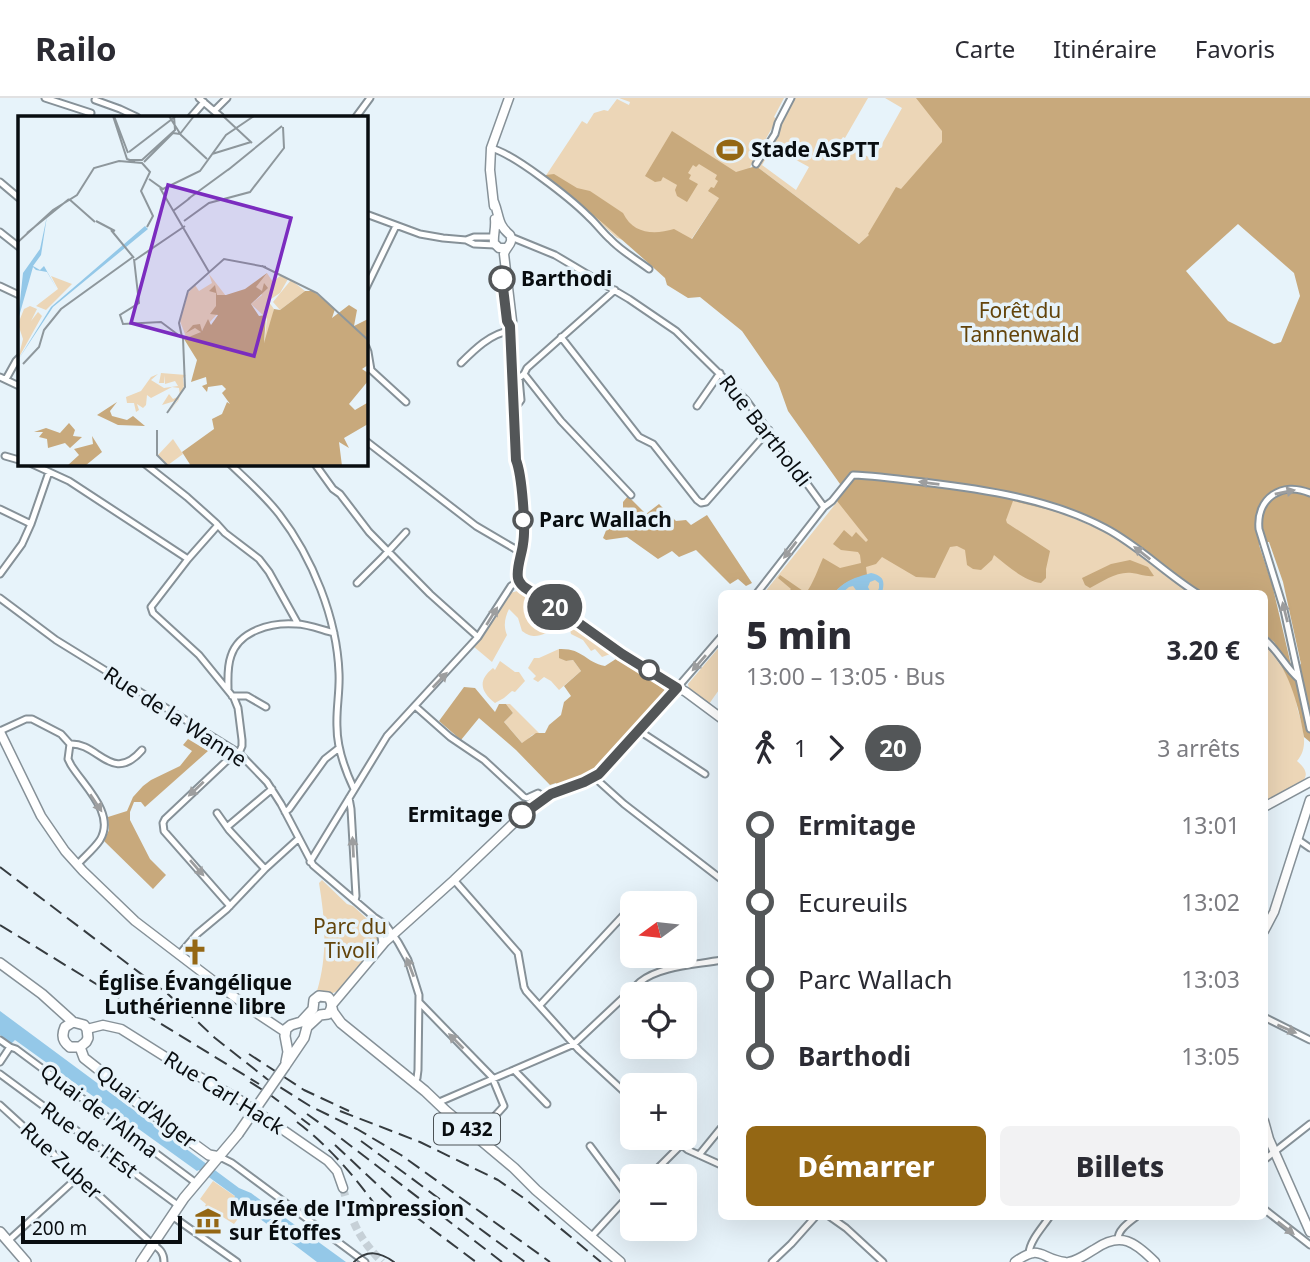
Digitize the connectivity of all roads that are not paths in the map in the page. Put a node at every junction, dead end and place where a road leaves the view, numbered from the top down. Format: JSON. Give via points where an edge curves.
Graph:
{"nodes":[{"id":1,"x":45,"y":98,"type":"edge"},
{"id":2,"x":227,"y":98,"type":"edge"},
{"id":3,"x":370,"y":98,"type":"edge"},
{"id":4,"x":509,"y":98,"type":"edge"},
{"id":5,"x":791,"y":98,"type":"edge"},
{"id":6,"x":95,"y":99,"type":"edge"},
{"id":7,"x":202,"y":100,"type":"edge"},
{"id":8,"x":214,"y":111,"type":"junction"},
{"id":9,"x":90,"y":115,"type":"edge"},
{"id":10,"x":135,"y":116,"type":"edge"},
{"id":11,"x":192,"y":116,"type":"edge"},
{"id":12,"x":220,"y":116,"type":"edge"},
{"id":13,"x":357,"y":116,"type":"edge"},
{"id":14,"x":491,"y":148,"type":"junction"},
{"id":15,"x":756,"y":164,"type":"dead end"},
{"id":16,"x":0,"y":182,"type":"edge"},
{"id":17,"x":18,"y":197,"type":"edge"},
{"id":18,"x":368,"y":215,"type":"edge"},
{"id":19,"x":396,"y":226,"type":"junction"},
{"id":20,"x":0,"y":232,"type":"edge"},
{"id":21,"x":501,"y":241,"type":"junction"},
{"id":22,"x":18,"y":246,"type":"edge"},
{"id":23,"x":649,"y":269,"type":"dead end"},
{"id":24,"x":368,"y":284,"type":"edge"},
{"id":25,"x":0,"y":286,"type":"edge"},
{"id":26,"x":615,"y":290,"type":"junction"},
{"id":27,"x":18,"y":295,"type":"edge"},
{"id":28,"x":510,"y":328,"type":"junction"},
{"id":29,"x":561,"y":337,"type":"junction"},
{"id":30,"x":368,"y":352,"type":"edge"},
{"id":31,"x":18,"y":359,"type":"edge"},
{"id":32,"x":461,"y":363,"type":"dead end"},
{"id":33,"x":720,"y":373,"type":"junction"},
{"id":34,"x":524,"y":374,"type":"junction"},
{"id":35,"x":3,"y":378,"type":"edge"},
{"id":36,"x":406,"y":402,"type":"dead end"},
{"id":37,"x":514,"y":404,"type":"junction"},
{"id":38,"x":697,"y":407,"type":"dead end"},
{"id":39,"x":769,"y":430,"type":"junction"},
{"id":40,"x":368,"y":443,"type":"edge"},
{"id":41,"x":5,"y":456,"type":"dead end"},
{"id":42,"x":18,"y":460,"type":"edge"},
{"id":43,"x":36,"y":466,"type":"edge"},
{"id":44,"x":148,"y":466,"type":"edge"},
{"id":45,"x":232,"y":466,"type":"edge"},
{"id":46,"x":316,"y":466,"type":"edge"},
{"id":47,"x":50,"y":472,"type":"junction"},
{"id":48,"x":1310,"y":493,"type":"edge"},
{"id":49,"x":631,"y":495,"type":"dead end"},
{"id":50,"x":824,"y":507,"type":"junction"},
{"id":51,"x":0,"y":509,"type":"edge"},
{"id":52,"x":31,"y":524,"type":"junction"},
{"id":53,"x":218,"y":525,"type":"junction"},
{"id":54,"x":406,"y":532,"type":"dead end"},
{"id":55,"x":388,"y":552,"type":"junction"},
{"id":56,"x":522,"y":554,"type":"junction"},
{"id":57,"x":188,"y":559,"type":"junction"},
{"id":58,"x":0,"y":574,"type":"edge"},
{"id":59,"x":519,"y":580,"type":"junction"},
{"id":60,"x":357,"y":583,"type":"dead end"},
{"id":61,"x":759,"y":590,"type":"edge"},
{"id":62,"x":1192,"y":590,"type":"edge"},
{"id":63,"x":0,"y":598,"type":"edge"},
{"id":64,"x":298,"y":624,"type":"junction"},
{"id":65,"x":334,"y":633,"type":"junction"},
{"id":66,"x":478,"y":637,"type":"junction"},
{"id":67,"x":718,"y":640,"type":"edge"},
{"id":68,"x":1268,"y":642,"type":"edge"},
{"id":69,"x":1298,"y":679,"type":"junction"},
{"id":70,"x":677,"y":688,"type":"junction"},
{"id":71,"x":228,"y":690,"type":"junction"},
{"id":72,"x":232,"y":695,"type":"junction"},
{"id":73,"x":415,"y":706,"type":"junction"},
{"id":74,"x":266,"y":707,"type":"dead end"},
{"id":75,"x":718,"y":716,"type":"edge"},
{"id":76,"x":1310,"y":729,"type":"edge"},
{"id":77,"x":638,"y":730,"type":"junction"},
{"id":78,"x":0,"y":732,"type":"edge"},
{"id":79,"x":69,"y":744,"type":"junction"},
{"id":80,"x":340,"y":748,"type":"junction"},
{"id":81,"x":142,"y":750,"type":"dead end"},
{"id":82,"x":237,"y":752,"type":"junction"},
{"id":83,"x":705,"y":774,"type":"dead end"},
{"id":84,"x":594,"y":777,"type":"junction"},
{"id":85,"x":1310,"y":782,"type":"edge"},
{"id":86,"x":272,"y":789,"type":"junction"},
{"id":87,"x":354,"y":789,"type":"junction"},
{"id":88,"x":349,"y":798,"type":"junction"},
{"id":89,"x":545,"y":798,"type":"junction"},
{"id":90,"x":1310,"y":800,"type":"edge"},
{"id":91,"x":1268,"y":805,"type":"edge"},
{"id":92,"x":285,"y":812,"type":"junction"},
{"id":93,"x":217,"y":813,"type":"dead end"},
{"id":94,"x":227,"y":827,"type":"junction"},
{"id":95,"x":298,"y":839,"type":"junction"},
{"id":96,"x":1297,"y":839,"type":"junction"},
{"id":97,"x":1310,"y":848,"type":"edge"},
{"id":98,"x":310,"y":862,"type":"junction"},
{"id":99,"x":77,"y":865,"type":"junction"},
{"id":100,"x":265,"y":869,"type":"junction"},
{"id":101,"x":718,"y":877,"type":"edge"},
{"id":102,"x":454,"y":880,"type":"junction"},
{"id":103,"x":355,"y":901,"type":"junction"},
{"id":104,"x":230,"y":906,"type":"junction"},
{"id":105,"x":374,"y":918,"type":"junction"},
{"id":106,"x":620,"y":919,"type":"edge"},
{"id":107,"x":1268,"y":923,"type":"edge"},
{"id":108,"x":394,"y":935,"type":"junction"},
{"id":109,"x":382,"y":946,"type":"junction"},
{"id":110,"x":179,"y":955,"type":"junction"},
{"id":111,"x":718,"y":961,"type":"edge"},
{"id":112,"x":0,"y":963,"type":"edge"},
{"id":113,"x":419,"y":1002,"type":"junction"},
{"id":114,"x":540,"y":1005,"type":"junction"},
{"id":115,"x":325,"y":1008,"type":"junction"},
{"id":116,"x":1268,"y":1019,"type":"edge"},
{"id":117,"x":69,"y":1025,"type":"junction"},
{"id":118,"x":87,"y":1029,"type":"junction"},
{"id":119,"x":290,"y":1030,"type":"junction"},
{"id":120,"x":305,"y":1032,"type":"junction"},
{"id":121,"x":0,"y":1040,"type":"edge"},
{"id":122,"x":1310,"y":1040,"type":"edge"},
{"id":123,"x":300,"y":1042,"type":"junction"},
{"id":124,"x":574,"y":1044,"type":"junction"},
{"id":125,"x":10,"y":1047,"type":"junction"},
{"id":126,"x":80,"y":1047,"type":"junction"},
{"id":127,"x":0,"y":1062,"type":"edge"},
{"id":128,"x":285,"y":1066,"type":"junction"},
{"id":129,"x":514,"y":1070,"type":"junction"},
{"id":130,"x":0,"y":1074,"type":"edge"},
{"id":131,"x":493,"y":1079,"type":"junction"},
{"id":132,"x":415,"y":1082,"type":"junction"},
{"id":133,"x":620,"y":1088,"type":"edge"},
{"id":134,"x":438,"y":1103,"type":"junction"},
{"id":135,"x":547,"y":1104,"type":"dead end"},
{"id":136,"x":0,"y":1105,"type":"edge"},
{"id":137,"x":1310,"y":1124,"type":"edge"},
{"id":138,"x":718,"y":1132,"type":"edge"},
{"id":139,"x":1268,"y":1132,"type":"edge"},
{"id":140,"x":476,"y":1137,"type":"junction"},
{"id":141,"x":590,"y":1146,"type":"dead end"},
{"id":142,"x":676,"y":1150,"type":"edge"},
{"id":143,"x":690,"y":1150,"type":"edge"},
{"id":144,"x":1275,"y":1151,"type":"junction"},
{"id":145,"x":699,"y":1155,"type":"junction"},
{"id":146,"x":220,"y":1157,"type":"junction"},
{"id":147,"x":1268,"y":1157,"type":"edge"},
{"id":148,"x":662,"y":1164,"type":"edge"},
{"id":149,"x":718,"y":1164,"type":"edge"},
{"id":150,"x":78,"y":1177,"type":"junction"},
{"id":151,"x":198,"y":1181,"type":"junction"},
{"id":152,"x":620,"y":1183,"type":"edge"},
{"id":153,"x":343,"y":1188,"type":"tunnel mouth"},
{"id":154,"x":179,"y":1206,"type":"junction"},
{"id":155,"x":620,"y":1206,"type":"edge"},
{"id":156,"x":1268,"y":1212,"type":"edge"},
{"id":157,"x":172,"y":1216,"type":"junction"},
{"id":158,"x":813,"y":1220,"type":"edge"},
{"id":159,"x":835,"y":1220,"type":"edge"},
{"id":160,"x":1047,"y":1220,"type":"edge"},
{"id":161,"x":1132,"y":1220,"type":"edge"},
{"id":162,"x":0,"y":1232,"type":"edge"},
{"id":163,"x":1310,"y":1232,"type":"edge"},
{"id":164,"x":591,"y":1237,"type":"junction"},
{"id":165,"x":1118,"y":1239,"type":"junction"},
{"id":166,"x":8,"y":1241,"type":"junction"},
{"id":167,"x":153,"y":1244,"type":"junction"},
{"id":168,"x":1310,"y":1245,"type":"edge"},
{"id":169,"x":1029,"y":1253,"type":"junction"},
{"id":170,"x":235,"y":1261,"type":"edge"},
{"id":171,"x":26,"y":1262,"type":"edge"},
{"id":172,"x":141,"y":1262,"type":"edge"},
{"id":173,"x":164,"y":1262,"type":"edge"},
{"id":174,"x":365,"y":1262,"type":"edge"},
{"id":175,"x":620,"y":1262,"type":"edge"},
{"id":176,"x":772,"y":1262,"type":"edge"},
{"id":177,"x":883,"y":1262,"type":"edge"},
{"id":178,"x":1015,"y":1262,"type":"edge"},
{"id":179,"x":1067,"y":1262,"type":"edge"},
{"id":180,"x":1155,"y":1262,"type":"edge"}],
"edges":[{"from":1,"to":9,"type":"street"},
{"from":2,"to":8,"type":"street"},
{"from":3,"to":13,"type":"street"},
{"from":4,"to":14,"type":"main road"},
{"from":5,"to":15,"type":"street"},
{"from":6,"to":9,"type":"street"},
{"from":6,"to":10,"type":"street"},
{"from":7,"to":8,"type":"street"},
{"from":7,"to":11,"type":"street"},
{"from":8,"to":12,"type":"street"},
{"from":14,"to":21,"type":"main road"},
{"from":14,"to":23,"type":"street","via":[[568,198]]},
{"from":16,"to":17,"type":"street"},
{"from":18,"to":19,"type":"street","name":"Rue Bartholdi"},
{"from":19,"to":21,"type":"street","name":"Rue Bartholdi","via":[[429,236]]},
{"from":19,"to":24,"type":"street"},
{"from":20,"to":22,"type":"street"},
{"from":21,"to":26,"type":"street","name":"Rue Bartholdi","via":[[527,244],[555,255]]},
{"from":21,"to":28,"type":"main road"},
{"from":25,"to":27,"type":"street"},
{"from":26,"to":29,"type":"street"},
{"from":26,"to":33,"type":"street","name":"Rue Bartholdi","via":[[676,331]]},
{"from":28,"to":32,"type":"street"},
{"from":28,"to":37,"type":"main road"},
{"from":29,"to":34,"type":"street"},
{"from":29,"to":39,"type":"street","via":[[639,437],[653,444],[701,503]]},
{"from":30,"to":36,"type":"street","via":[[371,370]]},
{"from":31,"to":35,"type":"street"},
{"from":33,"to":38,"type":"street"},
{"from":33,"to":39,"type":"street","name":"Rue Bartholdi"},
{"from":34,"to":37,"type":"street","via":[[519,378],[519,404]]},
{"from":34,"to":49,"type":"street"},
{"from":37,"to":56,"type":"main road"},
{"from":39,"to":50,"type":"street","name":"Rue Bartholdi"},
{"from":40,"to":56,"type":"street","via":[[476,526]]},
{"from":41,"to":42,"type":"street"},
{"from":43,"to":47,"type":"street"},
{"from":44,"to":53,"type":"street"},
{"from":45,"to":65,"type":"street","via":[[294,535],[327,604]]},
{"from":46,"to":55,"type":"street"},
{"from":47,"to":52,"type":"street"},
{"from":47,"to":57,"type":"street"},
{"from":69,"to":48,"type":"street","one_way":true,"via":[[1284,610],[1258,523],[1264,503],[1273,495],[1290,489]]},
{"from":50,"to":61,"type":"street","one_way":true},
{"from":62,"to":50,"type":"street","one_way":true,"via":[[1124,539],[1082,517],[983,490],[853,475]]},
{"from":51,"to":52,"type":"street"},
{"from":52,"to":58,"type":"street"},
{"from":53,"to":57,"type":"street"},
{"from":53,"to":64,"type":"street","via":[[260,559]]},
{"from":54,"to":55,"type":"street"},
{"from":55,"to":60,"type":"street"},
{"from":55,"to":66,"type":"street"},
{"from":56,"to":59,"type":"main road"},
{"from":57,"to":71,"type":"street","via":[[151,607]]},
{"from":66,"to":59,"type":"street","one_way":true},
{"from":59,"to":70,"type":"main road"},
{"from":63,"to":82,"type":"street","name":"Rue de la Wanne","via":[[65,645]]},
{"from":64,"to":65,"type":"street"},
{"from":64,"to":71,"type":"street","via":[[263,628],[239,641],[230,658]]},
{"from":65,"to":80,"type":"street"},
{"from":73,"to":66,"type":"street","one_way":true},
{"from":67,"to":70,"type":"street","one_way":true},
{"from":68,"to":69,"type":"street"},
{"from":69,"to":76,"type":"street"},
{"from":70,"to":75,"type":"main road"},
{"from":70,"to":77,"type":"main road"},
{"from":71,"to":72,"type":"street"},
{"from":72,"to":74,"type":"street","via":[[247,696]]},
{"from":72,"to":82,"type":"street","via":[[242,740]]},
{"from":73,"to":87,"type":"street","via":[[387,736]]},
{"from":73,"to":89,"type":"street","via":[[522,796],[538,793]]},
{"from":77,"to":83,"type":"street"},
{"from":77,"to":84,"type":"main road"},
{"from":78,"to":79,"type":"street","via":[[32,719],[61,734]]},
{"from":78,"to":99,"type":"main road","via":[[41,816]]},
{"from":79,"to":81,"type":"street","via":[[81,745],[116,764],[132,760]]},
{"from":79,"to":99,"type":"street","one_way":true,"via":[[68,759],[100,807],[105,824],[98,843]]},
{"from":80,"to":87,"type":"street"},
{"from":80,"to":92,"type":"street","via":[[325,760]]},
{"from":82,"to":86,"type":"street","name":"Rue de la Wanne"},
{"from":82,"to":104,"type":"street","one_way":true,"via":[[163,823],[164,831]]},
{"from":84,"to":89,"type":"main road"},
{"from":84,"to":101,"type":"street"},
{"from":85,"to":91,"type":"main road"},
{"from":86,"to":92,"type":"street","name":"Rue de la Wanne"},
{"from":86,"to":94,"type":"street"},
{"from":87,"to":88,"type":"street"},
{"from":88,"to":98,"type":"street"},
{"from":103,"to":88,"type":"street","one_way":true},
{"from":89,"to":102,"type":"main road"},
{"from":90,"to":96,"type":"main road"},
{"from":92,"to":95,"type":"street","name":"Rue de la Wanne"},
{"from":93,"to":94,"type":"street"},
{"from":94,"to":100,"type":"street"},
{"from":95,"to":98,"type":"street","name":"Rue de la Wanne"},
{"from":95,"to":100,"type":"street"},
{"from":96,"to":97,"type":"street"},
{"from":96,"to":107,"type":"main road"},
{"from":98,"to":103,"type":"street","name":"Rue de la Wanne"},
{"from":99,"to":110,"type":"main road","via":[[127,915]]},
{"from":100,"to":104,"type":"street"},
{"from":102,"to":108,"type":"main road"},
{"from":102,"to":114,"type":"street","via":[[518,953],[524,987]]},
{"from":103,"to":105,"type":"street","name":"Rue de la Wanne"},
{"from":104,"to":110,"type":"street"},
{"from":105,"to":108,"type":"street","name":"Rue de la Wanne"},
{"from":105,"to":109,"type":"street"},
{"from":106,"to":114,"type":"street"},
{"from":108,"to":109,"type":"main road"},
{"from":113,"to":108,"type":"street","one_way":true,"via":[[408,960]]},
{"from":109,"to":115,"type":"main road"},
{"from":110,"to":119,"type":"main road","via":[[249,1008],[287,1023]]},
{"from":111,"to":124,"type":"street","via":[[648,976]]},
{"from":112,"to":117,"type":"main road","via":[[43,994]]},
{"from":131,"to":113,"type":"street","one_way":true},
{"from":113,"to":132,"type":"street"},
{"from":114,"to":124,"type":"street"},
{"from":115,"to":119,"type":"main road"},
{"from":115,"to":120,"type":"main road"},
{"from":115,"to":132,"type":"main road","number":"D 432"},
{"from":116,"to":122,"type":"street","one_way":true},
{"from":117,"to":118,"type":"main road","via":[[82,1024]]},
{"from":117,"to":126,"type":"main road","via":[[62,1035],[66,1044]]},
{"from":118,"to":126,"type":"main road","via":[[88,1038]]},
{"from":118,"to":153,"type":"main road","name":"Rue Carl Hack","via":[[118,1028],[237,1098],[328,1161]]},
{"from":119,"to":120,"type":"main road","via":[[302,1026]]},
{"from":119,"to":123,"type":"main road","via":[[291,1043]]},
{"from":119,"to":128,"type":"main road"},
{"from":120,"to":123,"type":"main road"},
{"from":121,"to":125,"type":"street","name":"Quai de l'Alma"},
{"from":123,"to":128,"type":"main road"},
{"from":124,"to":129,"type":"street"},
{"from":124,"to":133,"type":"street"},
{"from":125,"to":127,"type":"street"},
{"from":125,"to":151,"type":"street","name":"Quai de l'Alma"},
{"from":126,"to":146,"type":"main road","name":"Quai d'Alger","via":[[84,1058],[135,1101],[209,1155]]},
{"from":128,"to":146,"type":"main road","bridge":true},
{"from":129,"to":131,"type":"street"},
{"from":129,"to":135,"type":"street"},
{"from":130,"to":154,"type":"street","name":"Rue de l'Est"},
{"from":131,"to":134,"type":"street"},
{"from":131,"to":140,"type":"street","via":[[504,1106]]},
{"from":132,"to":134,"type":"main road","number":"D 432"},
{"from":134,"to":140,"type":"main road","number":"D 432"},
{"from":136,"to":150,"type":"street","name":"Rue Zuber"},
{"from":137,"to":144,"type":"street"},
{"from":138,"to":145,"type":"street"},
{"from":139,"to":144,"type":"main road"},
{"from":140,"to":164,"type":"main road","number":"D 432"},
{"from":141,"to":152,"type":"street"},
{"from":142,"to":148,"type":"street"},
{"from":143,"to":145,"type":"street"},
{"from":144,"to":147,"type":"street"},
{"from":144,"to":163,"type":"main road"},
{"from":145,"to":149,"type":"street"},
{"from":146,"to":151,"type":"main road"},
{"from":146,"to":174,"type":"street"},
{"from":150,"to":166,"type":"street"},
{"from":150,"to":167,"type":"street","name":"Rue Zuber"},
{"from":151,"to":154,"type":"main road"},
{"from":154,"to":157,"type":"main road"},
{"from":155,"to":164,"type":"street"},
{"from":156,"to":168,"type":"street","one_way":true},
{"from":157,"to":167,"type":"main road"},
{"from":157,"to":170,"type":"street"},
{"from":158,"to":176,"type":"street"},
{"from":159,"to":177,"type":"street"},
{"from":160,"to":169,"type":"street"},
{"from":161,"to":165,"type":"street"},
{"from":162,"to":166,"type":"main road"},
{"from":164,"to":175,"type":"main road","number":"D 432"},
{"from":165,"to":179,"type":"main road"},
{"from":165,"to":180,"type":"main road","via":[[1135,1244]]},
{"from":166,"to":171,"type":"main road"},
{"from":167,"to":172,"type":"main road"},
{"from":167,"to":173,"type":"street","name":"Rue Zuber","via":[[163,1253]]},
{"from":169,"to":178,"type":"main road"},
{"from":169,"to":179,"type":"main road","via":[[1040,1252]]}]}
